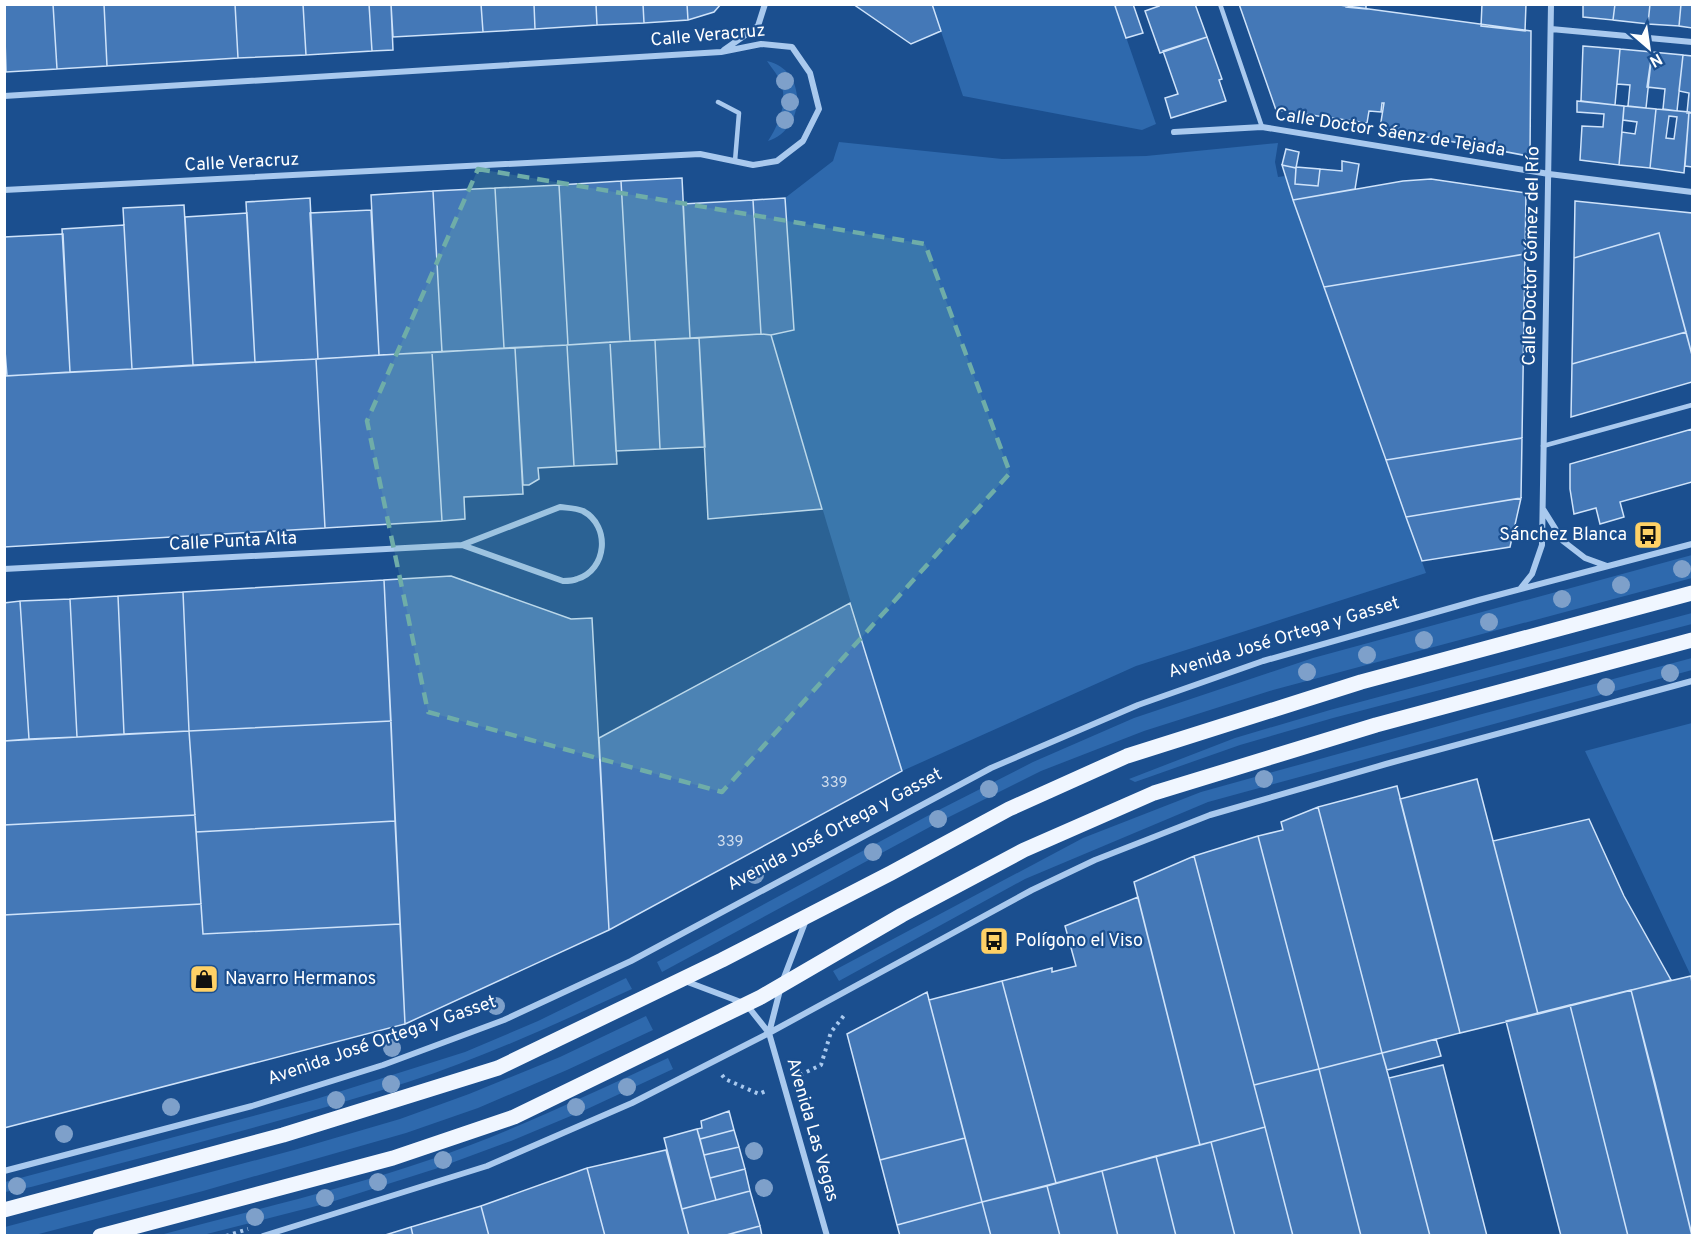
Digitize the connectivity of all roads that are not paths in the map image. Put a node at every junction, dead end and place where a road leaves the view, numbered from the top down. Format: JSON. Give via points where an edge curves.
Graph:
{"nodes":[{"id":1,"x":765,"y":4,"type":"edge"},
{"id":2,"x":1220,"y":4,"type":"edge"},
{"id":3,"x":1551,"y":4,"type":"edge"},
{"id":4,"x":1551,"y":29,"type":"junction"},
{"id":5,"x":1692,"y":42,"type":"edge"},
{"id":6,"x":721,"y":52,"type":"junction"},
{"id":7,"x":4,"y":96,"type":"edge"},
{"id":8,"x":718,"y":102,"type":"dead end"},
{"id":9,"x":1262,"y":127,"type":"junction"},
{"id":10,"x":1174,"y":132,"type":"dead end"},
{"id":11,"x":735,"y":161,"type":"junction"},
{"id":12,"x":1549,"y":174,"type":"junction"},
{"id":13,"x":4,"y":190,"type":"edge"},
{"id":14,"x":1692,"y":192,"type":"edge"},
{"id":15,"x":1692,"y":405,"type":"edge"},
{"id":16,"x":1543,"y":446,"type":"junction"},
{"id":17,"x":1543,"y":508,"type":"junction"},
{"id":18,"x":1692,"y":544,"type":"edge"},
{"id":19,"x":462,"y":545,"type":"junction"},
{"id":20,"x":1607,"y":567,"type":"junction"},
{"id":21,"x":4,"y":569,"type":"edge"},
{"id":22,"x":1520,"y":589,"type":"junction"},
{"id":23,"x":1692,"y":593,"type":"edge"},
{"id":24,"x":1692,"y":640,"type":"edge"},
{"id":25,"x":1692,"y":681,"type":"edge"},
{"id":26,"x":807,"y":916,"type":"junction"},
{"id":27,"x":682,"y":980,"type":"junction"},
{"id":28,"x":782,"y":984,"type":"junction"},
{"id":29,"x":746,"y":1004,"type":"junction"},
{"id":30,"x":769,"y":1033,"type":"junction"},
{"id":31,"x":4,"y":1171,"type":"edge"},
{"id":32,"x":4,"y":1210,"type":"edge"},
{"id":33,"x":100,"y":1236,"type":"edge"},
{"id":34,"x":263,"y":1236,"type":"edge"},
{"id":35,"x":827,"y":1236,"type":"edge"}],
"edges":[{"from":1,"to":6,"type":"street","via":[[758,26]]},
{"from":2,"to":9,"type":"lane","name":"Calle Doctor Sáenz de Tejada"},
{"from":3,"to":4,"type":"street","name":"Calle Doctor Gómez del Río"},
{"from":4,"to":5,"type":"street"},
{"from":4,"to":12,"type":"street","name":"Calle Doctor Gómez del Río"},
{"from":6,"to":7,"type":"street","name":"Calle Veracruz"},
{"from":6,"to":11,"type":"street","name":"Calle Veracruz","via":[[761,44],[792,47],[810,73],[819,109],[802,141],[777,161],[753,165]]},
{"from":8,"to":11,"type":"lane","via":[[739,113]]},
{"from":9,"to":10,"type":"street","name":"Calle Doctor Sáenz de Tejada"},
{"from":9,"to":12,"type":"street","name":"Calle Doctor Sáenz de Tejada"},
{"from":11,"to":13,"type":"street","name":"Calle Veracruz","via":[[700,154]]},
{"from":12,"to":14,"type":"street","name":"Calle Doctor Sáenz de Tejada"},
{"from":12,"to":16,"type":"street","name":"Calle Doctor Gómez del Río"},
{"from":15,"to":16,"type":"lane"},
{"from":16,"to":17,"type":"street","name":"Calle Doctor Gómez del Río"},
{"from":17,"to":20,"type":"street","via":[[1563,541],[1585,558]]},
{"from":17,"to":22,"type":"street","name":"Calle Doctor Gómez del Río","via":[[1542,546],[1532,574]]},
{"from":18,"to":20,"type":"street","name":"Avenida José Ortega y Gasset"},
{"from":19,"to":19,"type":"street","name":"Calle Punta Alta","via":[[562,581],[588,574],[596,565],[603,542],[594,520],[584,512],[560,507]]},
{"from":19,"to":21,"type":"street","name":"Calle Punta Alta"},
{"from":20,"to":22,"type":"street","name":"Avenida José Ortega y Gasset"},
{"from":22,"to":31,"type":"street","name":"Avenida José Ortega y Gasset","via":[[1263,661],[1138,705],[991,768],[631,961],[504,1020],[382,1065],[252,1106]]},
{"from":23,"to":26,"type":"main road","via":[[1361,682],[1127,756],[1009,809]]},
{"from":24,"to":28,"type":"main road","via":[[1376,725],[1154,792],[1024,850]]},
{"from":25,"to":30,"type":"street","via":[[1210,814],[1032,890]]},
{"from":26,"to":27,"type":"main road"},
{"from":26,"to":28,"type":"street"},
{"from":27,"to":29,"type":"street"},
{"from":27,"to":32,"type":"main road","via":[[498,1068],[283,1135]]},
{"from":28,"to":29,"type":"main road"},
{"from":28,"to":30,"type":"street"},
{"from":29,"to":30,"type":"street"},
{"from":29,"to":33,"type":"main road","via":[[514,1117],[393,1158]]},
{"from":30,"to":34,"type":"street","via":[[632,1103],[487,1166]]},
{"from":30,"to":35,"type":"street","name":"Avenida Las Vegas"}]}
